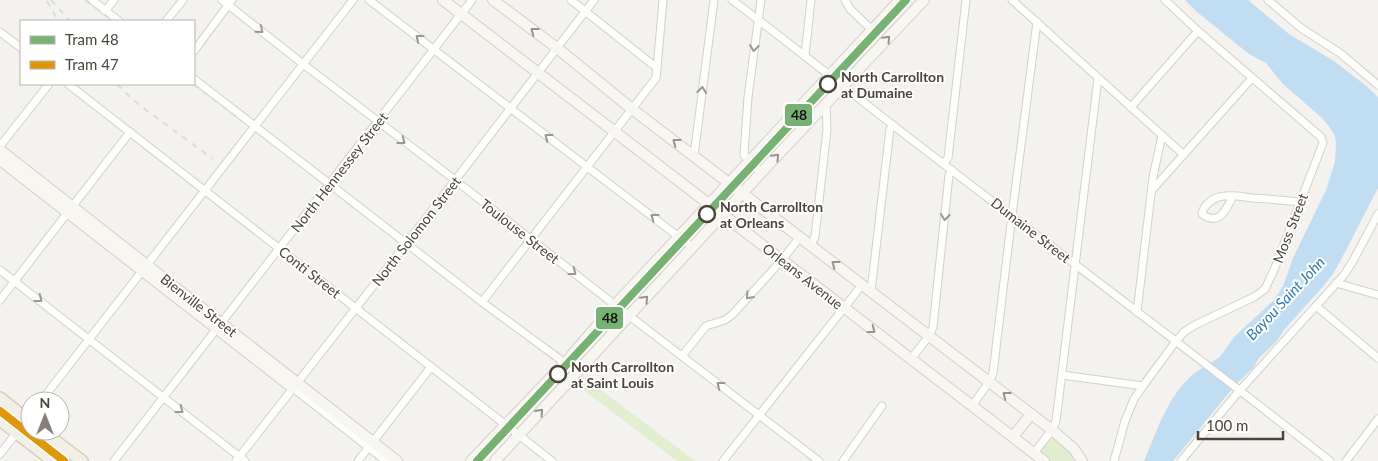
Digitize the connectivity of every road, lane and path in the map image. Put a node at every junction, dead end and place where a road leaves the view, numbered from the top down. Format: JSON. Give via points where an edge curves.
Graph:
{"nodes":[{"id":1,"x":92,"y":0,"type":"edge"},
{"id":2,"x":114,"y":0,"type":"edge"},
{"id":3,"x":183,"y":0,"type":"edge"},
{"id":4,"x":222,"y":0,"type":"edge"},
{"id":5,"x":353,"y":0,"type":"edge"},
{"id":6,"x":369,"y":0,"type":"edge"},
{"id":7,"x":443,"y":0,"type":"edge"},
{"id":8,"x":472,"y":0,"type":"edge"},
{"id":9,"x":493,"y":0,"type":"edge"},
{"id":10,"x":570,"y":0,"type":"edge"},
{"id":11,"x":594,"y":0,"type":"edge"},
{"id":12,"x":663,"y":0,"type":"edge"},
{"id":13,"x":714,"y":0,"type":"edge"},
{"id":14,"x":732,"y":0,"type":"edge"},
{"id":15,"x":761,"y":0,"type":"edge"},
{"id":16,"x":811,"y":0,"type":"edge"},
{"id":17,"x":845,"y":0,"type":"edge"},
{"id":18,"x":900,"y":0,"type":"edge"},
{"id":19,"x":924,"y":0,"type":"edge"},
{"id":20,"x":966,"y":0,"type":"edge"},
{"id":21,"x":1012,"y":0,"type":"edge"},
{"id":22,"x":1165,"y":0,"type":"edge"},
{"id":23,"x":1268,"y":0,"type":"edge"},
{"id":24,"x":230,"y":3,"type":"edge"},
{"id":25,"x":105,"y":10,"type":"junction"},
{"id":26,"x":585,"y":11,"type":"junction"},
{"id":27,"x":461,"y":14,"type":"junction"},
{"id":28,"x":758,"y":19,"type":"junction"},
{"id":29,"x":118,"y":20,"type":"edge"},
{"id":30,"x":167,"y":20,"type":"edge"},
{"id":31,"x":1037,"y":22,"type":"junction"},
{"id":32,"x":872,"y":30,"type":"junction"},
{"id":33,"x":1198,"y":31,"type":"junction"},
{"id":34,"x":0,"y":32,"type":"edge"},
{"id":35,"x":20,"y":47,"type":"edge"},
{"id":36,"x":557,"y":48,"type":"junction"},
{"id":37,"x":195,"y":50,"type":"edge"},
{"id":38,"x":433,"y":50,"type":"junction"},
{"id":39,"x":805,"y":55,"type":"junction"},
{"id":40,"x":303,"y":64,"type":"junction"},
{"id":41,"x":658,"y":68,"type":"junction"},
{"id":42,"x":538,"y":73,"type":"junction"},
{"id":43,"x":830,"y":75,"type":"junction"},
{"id":44,"x":1098,"y":78,"type":"junction"},
{"id":45,"x":1252,"y":78,"type":"junction"},
{"id":46,"x":195,"y":80,"type":"edge"},
{"id":47,"x":48,"y":85,"type":"edge"},
{"id":48,"x":69,"y":85,"type":"edge"},
{"id":49,"x":844,"y":86,"type":"junction"},
{"id":50,"x":1378,"y":86,"type":"edge"},
{"id":51,"x":826,"y":105,"type":"junction"},
{"id":52,"x":1131,"y":107,"type":"junction"},
{"id":53,"x":510,"y":108,"type":"junction"},
{"id":54,"x":632,"y":109,"type":"junction"},
{"id":55,"x":378,"y":122,"type":"junction"},
{"id":56,"x":893,"y":125,"type":"junction"},
{"id":57,"x":255,"y":126,"type":"junction"},
{"id":58,"x":614,"y":131,"type":"junction"},
{"id":59,"x":130,"y":132,"type":"junction"},
{"id":60,"x":1162,"y":135,"type":"junction"},
{"id":61,"x":0,"y":146,"type":"edge"},
{"id":62,"x":0,"y":150,"type":"edge"},
{"id":63,"x":1184,"y":155,"type":"junction"},
{"id":64,"x":694,"y":156,"type":"junction"},
{"id":65,"x":0,"y":160,"type":"edge"},
{"id":66,"x":749,"y":161,"type":"junction"},
{"id":67,"x":944,"y":163,"type":"junction"},
{"id":68,"x":587,"y":166,"type":"junction"},
{"id":69,"x":952,"y":170,"type":"junction"},
{"id":70,"x":761,"y":173,"type":"junction"},
{"id":71,"x":455,"y":180,"type":"junction"},
{"id":72,"x":728,"y":182,"type":"junction"},
{"id":73,"x":330,"y":184,"type":"junction"},
{"id":74,"x":204,"y":190,"type":"junction"},
{"id":75,"x":1152,"y":190,"type":"junction"},
{"id":76,"x":743,"y":193,"type":"junction"},
{"id":77,"x":1233,"y":196,"type":"dead end"},
{"id":78,"x":1300,"y":202,"type":"junction"},
{"id":79,"x":709,"y":204,"type":"junction"},
{"id":80,"x":70,"y":210,"type":"junction"},
{"id":81,"x":723,"y":214,"type":"junction"},
{"id":82,"x":1378,"y":214,"type":"edge"},
{"id":83,"x":1012,"y":215,"type":"junction"},
{"id":84,"x":679,"y":237,"type":"junction"},
{"id":85,"x":800,"y":237,"type":"junction"},
{"id":86,"x":531,"y":239,"type":"junction"},
{"id":87,"x":406,"y":244,"type":"junction"},
{"id":88,"x":811,"y":246,"type":"junction"},
{"id":89,"x":692,"y":247,"type":"junction"},
{"id":90,"x":280,"y":249,"type":"junction"},
{"id":91,"x":782,"y":260,"type":"junction"},
{"id":92,"x":1076,"y":265,"type":"junction"},
{"id":93,"x":145,"y":268,"type":"junction"},
{"id":94,"x":0,"y":270,"type":"edge"},
{"id":95,"x":15,"y":281,"type":"junction"},
{"id":96,"x":1336,"y":284,"type":"junction"},
{"id":97,"x":866,"y":288,"type":"junction"},
{"id":98,"x":1378,"y":295,"type":"edge"},
{"id":99,"x":0,"y":300,"type":"edge"},
{"id":100,"x":482,"y":302,"type":"junction"},
{"id":101,"x":614,"y":305,"type":"junction"},
{"id":102,"x":1316,"y":306,"type":"junction"},
{"id":103,"x":356,"y":309,"type":"junction"},
{"id":104,"x":844,"y":309,"type":"junction"},
{"id":105,"x":1137,"y":312,"type":"junction"},
{"id":106,"x":629,"y":316,"type":"junction"},
{"id":107,"x":220,"y":326,"type":"junction"},
{"id":108,"x":929,"y":336,"type":"junction"},
{"id":109,"x":90,"y":339,"type":"junction"},
{"id":110,"x":1176,"y":341,"type":"junction"},
{"id":111,"x":682,"y":356,"type":"junction"},
{"id":112,"x":1378,"y":358,"type":"edge"},
{"id":113,"x":911,"y":359,"type":"junction"},
{"id":114,"x":565,"y":363,"type":"junction"},
{"id":115,"x":431,"y":367,"type":"junction"},
{"id":116,"x":576,"y":373,"type":"junction"},
{"id":117,"x":1062,"y":375,"type":"junction"},
{"id":118,"x":989,"y":382,"type":"junction"},
{"id":119,"x":295,"y":385,"type":"junction"},
{"id":120,"x":1143,"y":386,"type":"junction"},
{"id":121,"x":1238,"y":388,"type":"junction"},
{"id":122,"x":49,"y":391,"type":"edge"},
{"id":123,"x":0,"y":398,"type":"edge"},
{"id":124,"x":164,"y":398,"type":"junction"},
{"id":125,"x":882,"y":406,"type":"dead end"},
{"id":126,"x":972,"y":406,"type":"junction"},
{"id":127,"x":20,"y":412,"type":"edge"},
{"id":128,"x":1031,"y":414,"type":"junction"},
{"id":129,"x":758,"y":415,"type":"junction"},
{"id":130,"x":1378,"y":419,"type":"edge"},
{"id":131,"x":0,"y":420,"type":"edge"},
{"id":132,"x":505,"y":425,"type":"junction"},
{"id":133,"x":20,"y":429,"type":"edge"},
{"id":134,"x":1052,"y":430,"type":"junction"},
{"id":135,"x":16,"y":433,"type":"junction"},
{"id":136,"x":518,"y":435,"type":"junction"},
{"id":137,"x":1013,"y":437,"type":"junction"},
{"id":138,"x":55,"y":441,"type":"edge"},
{"id":139,"x":371,"y":445,"type":"junction"},
{"id":140,"x":1034,"y":453,"type":"junction"},
{"id":141,"x":0,"y":454,"type":"edge"},
{"id":142,"x":240,"y":459,"type":"edge"},
{"id":143,"x":53,"y":461,"type":"edge"},
{"id":144,"x":82,"y":461,"type":"edge"},
{"id":145,"x":114,"y":461,"type":"edge"},
{"id":146,"x":358,"y":461,"type":"edge"},
{"id":147,"x":386,"y":461,"type":"edge"},
{"id":148,"x":397,"y":461,"type":"edge"},
{"id":149,"x":471,"y":461,"type":"edge"},
{"id":150,"x":495,"y":461,"type":"edge"},
{"id":151,"x":552,"y":461,"type":"edge"},
{"id":152,"x":722,"y":461,"type":"edge"},
{"id":153,"x":818,"y":461,"type":"edge"},
{"id":154,"x":843,"y":461,"type":"edge"},
{"id":155,"x":1044,"y":461,"type":"edge"},
{"id":156,"x":1082,"y":461,"type":"edge"},
{"id":157,"x":1114,"y":461,"type":"edge"},
{"id":158,"x":1181,"y":461,"type":"edge"},
{"id":159,"x":1330,"y":461,"type":"edge"},
{"id":160,"x":1346,"y":461,"type":"edge"}],
"edges":[{"from":1,"to":25,"type":"street"},
{"from":2,"to":25,"type":"street"},
{"from":3,"to":30,"type":"street"},
{"from":4,"to":24,"type":"street","name":"Toulouse Street"},
{"from":5,"to":40,"type":"street"},
{"from":38,"to":6,"type":"street","one_way":true},
{"from":7,"to":27,"type":"street","name":"Orleans Avenue"},
{"from":8,"to":27,"type":"street","name":"North Hennessey Street"},
{"from":36,"to":9,"type":"street","name":"Orleans Avenue","one_way":true},
{"from":10,"to":26,"type":"street"},
{"from":11,"to":26,"type":"street","name":"North Solomon Street"},
{"from":12,"to":41,"type":"street"},
{"from":64,"to":13,"type":"street","one_way":true},
{"from":14,"to":28,"type":"street","name":"Dumaine Street"},
{"from":15,"to":28,"type":"street"},
{"from":16,"to":39,"type":"street"},
{"from":17,"to":32,"type":"street"},
{"from":18,"to":32,"type":"street"},
{"from":49,"to":19,"type":"street","one_way":true},
{"from":20,"to":67,"type":"street","via":[[948,158]]},
{"from":21,"to":31,"type":"street"},
{"from":22,"to":33,"type":"street","name":"Moss Street"},
{"from":23,"to":50,"type":"street"},
{"from":24,"to":37,"type":"street"},
{"from":24,"to":40,"type":"street","name":"Toulouse Street","one_way":true},
{"from":25,"to":29,"type":"street"},
{"from":26,"to":36,"type":"street","name":"North Solomon Street"},
{"from":26,"to":41,"type":"street"},
{"from":27,"to":38,"type":"street","name":"North Hennessey Street"},
{"from":27,"to":42,"type":"street","name":"Orleans Avenue"},
{"from":28,"to":39,"type":"street","name":"Dumaine Street"},
{"from":28,"to":66,"type":"street","one_way":true,"via":[[744,155]]},
{"from":31,"to":44,"type":"street"},
{"from":31,"to":83,"type":"street"},
{"from":32,"to":43,"type":"street"},
{"from":33,"to":45,"type":"street","name":"Moss Street"},
{"from":33,"to":52,"type":"street"},
{"from":34,"to":35,"type":"street"},
{"from":36,"to":42,"type":"street","name":"North Solomon Street"},
{"from":36,"to":54,"type":"street","name":"Orleans Avenue"},
{"from":38,"to":53,"type":"street"},
{"from":38,"to":55,"type":"street","name":"North Hennessey Street"},
{"from":39,"to":43,"type":"street","name":"Dumaine Street"},
{"from":40,"to":55,"type":"street","name":"Toulouse Street"},
{"from":40,"to":57,"type":"street"},
{"from":41,"to":54,"type":"street","via":[[656,78]]},
{"from":42,"to":53,"type":"street","name":"North Solomon Street"},
{"from":42,"to":58,"type":"street","name":"Orleans Avenue"},
{"from":43,"to":49,"type":"street","name":"Dumaine Street"},
{"from":43,"to":66,"type":"street"},
{"from":44,"to":52,"type":"street"},
{"from":44,"to":92,"type":"street"},
{"from":45,"to":63,"type":"street"},
{"from":45,"to":78,"type":"street","name":"Moss Street","via":[[1323,139]]},
{"from":46,"to":57,"type":"street"},
{"from":47,"to":61,"type":"street"},
{"from":48,"to":59,"type":"street","name":"Conti Street"},
{"from":49,"to":51,"type":"street"},
{"from":49,"to":56,"type":"street","name":"Dumaine Street"},
{"from":70,"to":51,"type":"street","one_way":true},
{"from":51,"to":88,"type":"street","via":[[827,130],[815,236]]},
{"from":52,"to":60,"type":"street"},
{"from":68,"to":53,"type":"street","one_way":true},
{"from":53,"to":71,"type":"street","name":"North Solomon Street"},
{"from":54,"to":58,"type":"street"},
{"from":64,"to":54,"type":"street","name":"Orleans Avenue","one_way":true},
{"from":55,"to":71,"type":"street","name":"Toulouse Street","one_way":true},
{"from":55,"to":73,"type":"street","name":"North Hennessey Street"},
{"from":56,"to":67,"type":"street","name":"Dumaine Street"},
{"from":56,"to":97,"type":"street"},
{"from":57,"to":73,"type":"street"},
{"from":57,"to":74,"type":"street"},
{"from":58,"to":68,"type":"street"},
{"from":58,"to":79,"type":"street","name":"Orleans Avenue"},
{"from":59,"to":74,"type":"street","name":"Conti Street"},
{"from":59,"to":80,"type":"street"},
{"from":60,"to":63,"type":"street"},
{"from":60,"to":75,"type":"street"},
{"from":62,"to":80,"type":"street","name":"Bienville Street"},
{"from":63,"to":75,"type":"street"},
{"from":64,"to":72,"type":"street","name":"Orleans Avenue"},
{"from":65,"to":80,"type":"street","name":"Bienville Street"},
{"from":66,"to":70,"type":"street"},
{"from":66,"to":72,"type":"street"},
{"from":67,"to":69,"type":"street","name":"Dumaine Street"},
{"from":84,"to":68,"type":"street","one_way":true},
{"from":68,"to":86,"type":"street"},
{"from":69,"to":83,"type":"street","name":"Dumaine Street"},
{"from":69,"to":108,"type":"street","one_way":true,"via":[[933,327]]},
{"from":70,"to":76,"type":"street"},
{"from":71,"to":86,"type":"street","name":"Toulouse Street"},
{"from":71,"to":87,"type":"street","name":"North Solomon Street"},
{"from":72,"to":76,"type":"street","name":"Orleans Avenue"},
{"from":72,"to":79,"type":"street"},
{"from":73,"to":87,"type":"street"},
{"from":73,"to":90,"type":"street","name":"North Hennessey Street"},
{"from":74,"to":90,"type":"street","name":"Conti Street"},
{"from":74,"to":93,"type":"street"},
{"from":75,"to":105,"type":"street"},
{"from":76,"to":81,"type":"street"},
{"from":76,"to":85,"type":"street","name":"Orleans Avenue"},
{"from":77,"to":78,"type":"street"},
{"from":78,"to":110,"type":"street","name":"Moss Street","via":[[1264,289],[1195,325]]},
{"from":79,"to":81,"type":"street","name":"Orleans Avenue"},
{"from":79,"to":84,"type":"street"},
{"from":80,"to":93,"type":"street","name":"Bienville Street"},
{"from":80,"to":95,"type":"street"},
{"from":81,"to":89,"type":"street"},
{"from":81,"to":91,"type":"street","name":"Orleans Avenue"},
{"from":82,"to":96,"type":"street","via":[[1353,261]]},
{"from":83,"to":92,"type":"street","name":"Dumaine Street"},
{"from":83,"to":118,"type":"street","via":[[993,373]]},
{"from":84,"to":89,"type":"street"},
{"from":84,"to":101,"type":"street"},
{"from":85,"to":88,"type":"street","name":"Orleans Avenue"},
{"from":85,"to":91,"type":"street"},
{"from":86,"to":100,"type":"street"},
{"from":86,"to":101,"type":"street","name":"Toulouse Street","one_way":true},
{"from":87,"to":100,"type":"street"},
{"from":87,"to":103,"type":"street","name":"North Solomon Street"},
{"from":97,"to":88,"type":"street","name":"Orleans Avenue","one_way":true},
{"from":106,"to":89,"type":"street","one_way":true},
{"from":90,"to":103,"type":"street","name":"Conti Street"},
{"from":90,"to":107,"type":"street","name":"North Hennessey Street"},
{"from":91,"to":104,"type":"street","name":"Orleans Avenue"},
{"from":91,"to":111,"type":"street","one_way":true,"via":[[732,315],[706,326]]},
{"from":92,"to":105,"type":"street","name":"Dumaine Street"},
{"from":92,"to":117,"type":"street"},
{"from":93,"to":107,"type":"street","name":"Bienville Street"},
{"from":93,"to":109,"type":"street"},
{"from":94,"to":95,"type":"street"},
{"from":95,"to":99,"type":"street"},
{"from":95,"to":109,"type":"street","one_way":true},
{"from":96,"to":98,"type":"street"},
{"from":96,"to":102,"type":"street"},
{"from":97,"to":104,"type":"street"},
{"from":97,"to":108,"type":"street","name":"Orleans Avenue"},
{"from":100,"to":114,"type":"street"},
{"from":101,"to":106,"type":"street","name":"Toulouse Street"},
{"from":101,"to":114,"type":"street"},
{"from":102,"to":112,"type":"street"},
{"from":102,"to":121,"type":"street"},
{"from":103,"to":115,"type":"street","name":"Conti Street"},
{"from":103,"to":119,"type":"street","name":"North Solomon Street"},
{"from":104,"to":113,"type":"street","name":"Orleans Avenue","one_way":true},
{"from":104,"to":129,"type":"street"},
{"from":105,"to":110,"type":"street","name":"Dumaine Street"},
{"from":106,"to":111,"type":"street","name":"Toulouse Street"},
{"from":106,"to":116,"type":"street"},
{"from":107,"to":119,"type":"street","name":"Bienville Street"},
{"from":107,"to":124,"type":"street","name":"North Hennessey Street"},
{"from":108,"to":113,"type":"street"},
{"from":108,"to":118,"type":"street","name":"Orleans Avenue"},
{"from":109,"to":122,"type":"street"},
{"from":109,"to":124,"type":"street"},
{"from":110,"to":120,"type":"street","name":"Moss Street"},
{"from":110,"to":121,"type":"street","name":"Dumaine Street"},
{"from":129,"to":111,"type":"street","name":"Toulouse Street","one_way":true},
{"from":113,"to":126,"type":"street","name":"Orleans Avenue"},
{"from":114,"to":116,"type":"street"},
{"from":114,"to":132,"type":"street"},
{"from":115,"to":132,"type":"street","name":"Conti Street"},
{"from":115,"to":139,"type":"street"},
{"from":136,"to":116,"type":"street","one_way":true},
{"from":117,"to":120,"type":"street"},
{"from":117,"to":134,"type":"street"},
{"from":118,"to":126,"type":"street"},
{"from":128,"to":118,"type":"street","name":"Orleans Avenue","one_way":true},
{"from":119,"to":139,"type":"street","name":"Bienville Street"},
{"from":119,"to":142,"type":"street","name":"North Solomon Street"},
{"from":120,"to":157,"type":"street","name":"Moss Street","via":[[1125,422]]},
{"from":121,"to":158,"type":"street"},
{"from":121,"to":159,"type":"street","name":"Dumaine Street"},
{"from":123,"to":127,"type":"main road"},
{"from":124,"to":142,"type":"street","one_way":true},
{"from":124,"to":145,"type":"street","name":"North Hennessey Street"},
{"from":125,"to":154,"type":"street"},
{"from":126,"to":137,"type":"street","name":"Orleans Avenue"},
{"from":128,"to":134,"type":"street","name":"Orleans Avenue"},
{"from":128,"to":137,"type":"street"},
{"from":129,"to":152,"type":"street"},
{"from":129,"to":153,"type":"street","name":"Toulouse Street"},
{"from":130,"to":160,"type":"street"},
{"from":131,"to":135,"type":"main road"},
{"from":132,"to":136,"type":"street","name":"Conti Street"},
{"from":132,"to":149,"type":"street"},
{"from":133,"to":135,"type":"street"},
{"from":134,"to":140,"type":"street"},
{"from":134,"to":156,"type":"street","name":"Orleans Avenue","via":[[1074,449]]},
{"from":135,"to":141,"type":"street"},
{"from":135,"to":143,"type":"main road"},
{"from":136,"to":150,"type":"street"},
{"from":136,"to":151,"type":"street","name":"Conti Street"},
{"from":137,"to":140,"type":"street","name":"Orleans Avenue"},
{"from":138,"to":144,"type":"main road"},
{"from":139,"to":146,"type":"street"},
{"from":139,"to":147,"type":"street","name":"Bienville Street"},
{"from":139,"to":148,"type":"street","name":"Bienville Street"},
{"from":140,"to":155,"type":"street","name":"Orleans Avenue"}]}
